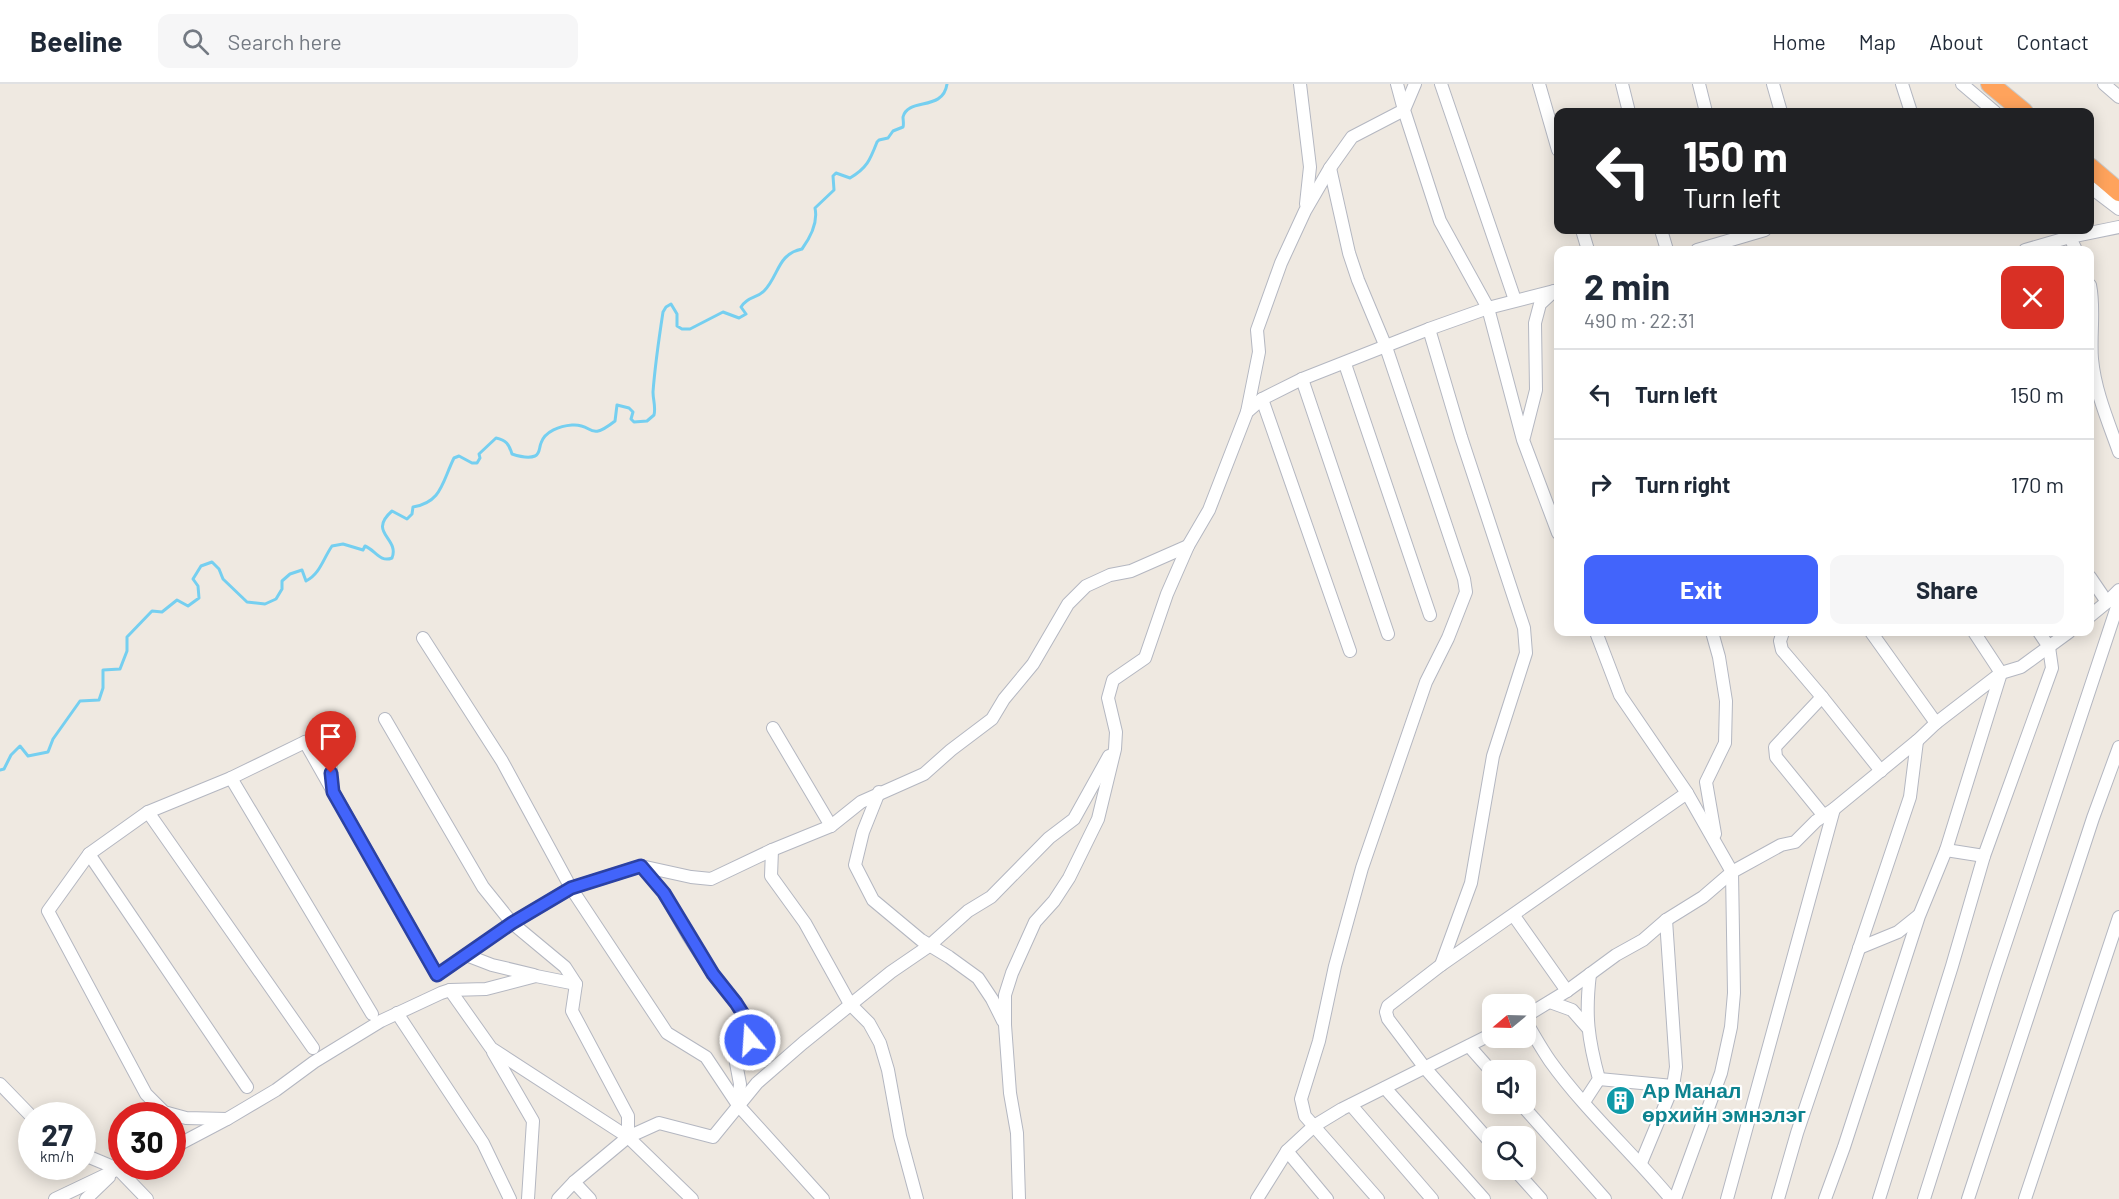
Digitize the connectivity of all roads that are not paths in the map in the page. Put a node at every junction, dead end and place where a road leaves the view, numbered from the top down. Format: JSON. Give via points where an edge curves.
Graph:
{"nodes":[{"id":1,"x":1300,"y":84,"type":"edge"},
{"id":2,"x":1396,"y":84,"type":"edge"},
{"id":3,"x":1415,"y":84,"type":"edge"},
{"id":4,"x":1441,"y":84,"type":"edge"},
{"id":5,"x":1539,"y":84,"type":"edge"},
{"id":6,"x":1622,"y":84,"type":"edge"},
{"id":7,"x":1700,"y":84,"type":"edge"},
{"id":8,"x":1773,"y":84,"type":"edge"},
{"id":9,"x":1902,"y":84,"type":"edge"},
{"id":10,"x":1962,"y":84,"type":"edge"},
{"id":11,"x":1990,"y":84,"type":"edge"},
{"id":12,"x":2104,"y":84,"type":"edge"},
{"id":13,"x":2119,"y":97,"type":"edge"},
{"id":14,"x":1628,"y":108,"type":"edge"},
{"id":15,"x":1705,"y":108,"type":"edge"},
{"id":16,"x":1780,"y":108,"type":"edge"},
{"id":17,"x":1910,"y":108,"type":"edge"},
{"id":18,"x":1990,"y":108,"type":"edge"},
{"id":19,"x":2019,"y":108,"type":"edge"},
{"id":20,"x":1404,"y":110,"type":"junction"},
{"id":21,"x":1554,"y":136,"type":"edge"},
{"id":22,"x":1330,"y":168,"type":"junction"},
{"id":23,"x":2094,"y":170,"type":"edge"},
{"id":24,"x":2094,"y":190,"type":"edge"},
{"id":25,"x":2119,"y":192,"type":"edge"},
{"id":26,"x":2119,"y":209,"type":"edge"},
{"id":27,"x":1305,"y":212,"type":"junction"},
{"id":28,"x":2119,"y":227,"type":"edge"},
{"id":29,"x":2094,"y":230,"type":"edge"},
{"id":30,"x":1736,"y":234,"type":"edge"},
{"id":31,"x":2065,"y":234,"type":"edge"},
{"id":32,"x":1707,"y":246,"type":"edge"},
{"id":33,"x":2035,"y":246,"type":"edge"},
{"id":34,"x":1554,"y":291,"type":"edge"},
{"id":35,"x":1554,"y":292,"type":"edge"},
{"id":36,"x":1515,"y":300,"type":"junction"},
{"id":37,"x":1488,"y":308,"type":"junction"},
{"id":38,"x":1429,"y":329,"type":"junction"},
{"id":39,"x":1386,"y":347,"type":"junction"},
{"id":40,"x":1345,"y":364,"type":"junction"},
{"id":41,"x":2094,"y":371,"type":"edge"},
{"id":42,"x":1302,"y":379,"type":"junction"},
{"id":43,"x":1262,"y":399,"type":"junction"},
{"id":44,"x":1247,"y":412,"type":"junction"},
{"id":45,"x":1523,"y":440,"type":"junction"},
{"id":46,"x":2119,"y":452,"type":"edge"},
{"id":47,"x":1554,"y":522,"type":"edge"},
{"id":48,"x":1188,"y":546,"type":"junction"},
{"id":49,"x":2094,"y":581,"type":"edge"},
{"id":50,"x":2119,"y":590,"type":"edge"},
{"id":51,"x":2113,"y":602,"type":"edge"},
{"id":52,"x":2094,"y":614,"type":"edge"},
{"id":53,"x":1430,"y":615,"type":"dead end"},
{"id":54,"x":1388,"y":634,"type":"dead end"},
{"id":55,"x":1598,"y":636,"type":"edge"},
{"id":56,"x":1713,"y":636,"type":"edge"},
{"id":57,"x":1781,"y":636,"type":"edge"},
{"id":58,"x":1874,"y":636,"type":"edge"},
{"id":59,"x":1977,"y":636,"type":"edge"},
{"id":60,"x":2042,"y":636,"type":"edge"},
{"id":61,"x":2064,"y":636,"type":"edge"},
{"id":62,"x":423,"y":638,"type":"dead end"},
{"id":63,"x":2049,"y":647,"type":"junction"},
{"id":64,"x":1350,"y":651,"type":"dead end"},
{"id":65,"x":2001,"y":673,"type":"junction"},
{"id":66,"x":1822,"y":697,"type":"junction"},
{"id":67,"x":385,"y":719,"type":"dead end"},
{"id":68,"x":1936,"y":723,"type":"junction"},
{"id":69,"x":773,"y":728,"type":"dead end"},
{"id":70,"x":1116,"y":732,"type":"junction"},
{"id":71,"x":1917,"y":741,"type":"junction"},
{"id":72,"x":304,"y":742,"type":"junction"},
{"id":73,"x":2119,"y":747,"type":"edge"},
{"id":74,"x":1881,"y":771,"type":"junction"},
{"id":75,"x":231,"y":778,"type":"junction"},
{"id":76,"x":333,"y":792,"type":"junction"},
{"id":77,"x":879,"y":792,"type":"junction"},
{"id":78,"x":1687,"y":793,"type":"junction"},
{"id":79,"x":148,"y":812,"type":"junction"},
{"id":80,"x":1829,"y":813,"type":"junction"},
{"id":81,"x":831,"y":826,"type":"junction"},
{"id":82,"x":1719,"y":849,"type":"junction"},
{"id":83,"x":772,"y":850,"type":"junction"},
{"id":84,"x":1946,"y":850,"type":"junction"},
{"id":85,"x":89,"y":854,"type":"junction"},
{"id":86,"x":1984,"y":856,"type":"junction"},
{"id":87,"x":641,"y":866,"type":"junction"},
{"id":88,"x":1732,"y":872,"type":"junction"},
{"id":89,"x":571,"y":888,"type":"junction"},
{"id":90,"x":1514,"y":916,"type":"junction"},
{"id":91,"x":1919,"y":916,"type":"junction"},
{"id":92,"x":2119,"y":917,"type":"edge"},
{"id":93,"x":1666,"y":920,"type":"junction"},
{"id":94,"x":512,"y":923,"type":"junction"},
{"id":95,"x":929,"y":946,"type":"junction"},
{"id":96,"x":1859,"y":948,"type":"junction"},
{"id":97,"x":466,"y":955,"type":"junction"},
{"id":98,"x":1441,"y":965,"type":"junction"},
{"id":99,"x":1590,"y":974,"type":"junction"},
{"id":100,"x":536,"y":976,"type":"junction"},
{"id":101,"x":576,"y":984,"type":"junction"},
{"id":102,"x":450,"y":990,"type":"junction"},
{"id":103,"x":1567,"y":991,"type":"junction"},
{"id":104,"x":1550,"y":1002,"type":"junction"},
{"id":105,"x":850,"y":1004,"type":"junction"},
{"id":106,"x":1536,"y":1010,"type":"edge"},
{"id":107,"x":397,"y":1013,"type":"junction"},
{"id":108,"x":372,"y":1014,"type":"dead end"},
{"id":109,"x":1005,"y":1025,"type":"junction"},
{"id":110,"x":1587,"y":1027,"type":"junction"},
{"id":111,"x":1536,"y":1038,"type":"edge"},
{"id":112,"x":1482,"y":1039,"type":"edge"},
{"id":113,"x":1469,"y":1046,"type":"junction"},
{"id":114,"x":313,"y":1048,"type":"dead end"},
{"id":115,"x":491,"y":1048,"type":"junction"},
{"id":116,"x":1482,"y":1061,"type":"edge"},
{"id":117,"x":1425,"y":1068,"type":"junction"},
{"id":118,"x":1599,"y":1079,"type":"junction"},
{"id":119,"x":0,"y":1084,"type":"edge"},
{"id":120,"x":1673,"y":1086,"type":"junction"},
{"id":121,"x":247,"y":1087,"type":"dead end"},
{"id":122,"x":1385,"y":1088,"type":"junction"},
{"id":123,"x":1584,"y":1102,"type":"junction"},
{"id":124,"x":18,"y":1103,"type":"edge"},
{"id":125,"x":738,"y":1105,"type":"junction"},
{"id":126,"x":1351,"y":1105,"type":"junction"},
{"id":127,"x":1530,"y":1114,"type":"edge"},
{"id":128,"x":227,"y":1119,"type":"junction"},
{"id":129,"x":1314,"y":1126,"type":"junction"},
{"id":130,"x":1482,"y":1133,"type":"edge"},
{"id":131,"x":628,"y":1137,"type":"junction"},
{"id":132,"x":186,"y":1141,"type":"edge"},
{"id":133,"x":1287,"y":1151,"type":"junction"},
{"id":134,"x":1641,"y":1163,"type":"junction"},
{"id":135,"x":108,"y":1174,"type":"edge"},
{"id":136,"x":108,"y":1180,"type":"edge"},
{"id":137,"x":131,"y":1180,"type":"edge"},
{"id":138,"x":1524,"y":1180,"type":"edge"},
{"id":139,"x":574,"y":1182,"type":"junction"},
{"id":140,"x":55,"y":1199,"type":"edge"},
{"id":141,"x":86,"y":1199,"type":"edge"},
{"id":142,"x":147,"y":1199,"type":"edge"},
{"id":143,"x":510,"y":1199,"type":"edge"},
{"id":144,"x":528,"y":1199,"type":"edge"},
{"id":145,"x":558,"y":1199,"type":"edge"},
{"id":146,"x":590,"y":1199,"type":"edge"},
{"id":147,"x":692,"y":1199,"type":"edge"},
{"id":148,"x":823,"y":1199,"type":"edge"},
{"id":149,"x":917,"y":1199,"type":"edge"},
{"id":150,"x":1019,"y":1199,"type":"edge"},
{"id":151,"x":1257,"y":1199,"type":"edge"},
{"id":152,"x":1327,"y":1199,"type":"edge"},
{"id":153,"x":1378,"y":1199,"type":"edge"},
{"id":154,"x":1432,"y":1199,"type":"edge"},
{"id":155,"x":1484,"y":1199,"type":"edge"},
{"id":156,"x":1541,"y":1199,"type":"edge"},
{"id":157,"x":1605,"y":1199,"type":"edge"},
{"id":158,"x":1673,"y":1199,"type":"edge"},
{"id":159,"x":1727,"y":1199,"type":"edge"},
{"id":160,"x":1778,"y":1199,"type":"edge"},
{"id":161,"x":1825,"y":1199,"type":"edge"},
{"id":162,"x":1879,"y":1199,"type":"edge"},
{"id":163,"x":1924,"y":1199,"type":"edge"},
{"id":164,"x":1968,"y":1199,"type":"edge"},
{"id":165,"x":2025,"y":1199,"type":"edge"}],
"edges":[{"from":1,"to":27,"type":"street","via":[[1310,167]]},
{"from":2,"to":20,"type":"street"},
{"from":3,"to":20,"type":"street"},
{"from":4,"to":36,"type":"street"},
{"from":5,"to":21,"type":"street"},
{"from":6,"to":14,"type":"street"},
{"from":7,"to":15,"type":"street"},
{"from":8,"to":16,"type":"street"},
{"from":9,"to":17,"type":"street"},
{"from":10,"to":18,"type":"street"},
{"from":11,"to":19,"type":"highway"},
{"from":12,"to":13,"type":"street"},
{"from":20,"to":22,"type":"street","via":[[1352,137]]},
{"from":20,"to":37,"type":"street","via":[[1440,221]]},
{"from":22,"to":27,"type":"street"},
{"from":22,"to":39,"type":"street","via":[[1349,253]]},
{"from":23,"to":25,"type":"highway"},
{"from":24,"to":26,"type":"street"},
{"from":27,"to":44,"type":"street","via":[[1281,263],[1257,330],[1259,352]]},
{"from":28,"to":29,"type":"street"},
{"from":30,"to":32,"type":"street"},
{"from":31,"to":33,"type":"street"},
{"from":34,"to":36,"type":"street"},
{"from":35,"to":45,"type":"street","via":[[1540,304],[1535,323],[1536,390]]},
{"from":36,"to":37,"type":"street"},
{"from":37,"to":38,"type":"street"},
{"from":37,"to":45,"type":"street"},
{"from":38,"to":39,"type":"street"},
{"from":38,"to":98,"type":"street","via":[[1524,628],[1526,653],[1493,756],[1471,883]]},
{"from":39,"to":40,"type":"street"},
{"from":39,"to":129,"type":"street","via":[[1466,592],[1426,682],[1362,868],[1301,1099],[1305,1116]]},
{"from":40,"to":42,"type":"street"},
{"from":40,"to":53,"type":"street"},
{"from":41,"to":46,"type":"street"},
{"from":42,"to":43,"type":"street"},
{"from":42,"to":54,"type":"street"},
{"from":43,"to":44,"type":"street"},
{"from":43,"to":64,"type":"street"},
{"from":44,"to":48,"type":"street","via":[[1209,510]]},
{"from":45,"to":47,"type":"street"},
{"from":48,"to":70,"type":"street","via":[[1145,658],[1113,680],[1108,698]]},
{"from":48,"to":77,"type":"street","via":[[1086,586],[1068,603],[1033,664],[992,719],[924,774]]},
{"from":49,"to":51,"type":"street"},
{"from":50,"to":51,"type":"street"},
{"from":51,"to":52,"type":"street"},
{"from":51,"to":163,"type":"street"},
{"from":55,"to":78,"type":"street","via":[[1620,695]]},
{"from":56,"to":82,"type":"street","via":[[1726,701],[1725,743],[1706,782]]},
{"from":57,"to":66,"type":"street","via":[[1782,650]]},
{"from":58,"to":68,"type":"street"},
{"from":59,"to":65,"type":"street"},
{"from":60,"to":63,"type":"street"},
{"from":61,"to":63,"type":"street"},
{"from":62,"to":89,"type":"street","via":[[502,760]]},
{"from":63,"to":65,"type":"street","via":[[2021,666]]},
{"from":63,"to":86,"type":"street","via":[[2052,668]]},
{"from":65,"to":68,"type":"street"},
{"from":65,"to":84,"type":"street"},
{"from":66,"to":74,"type":"street"},
{"from":66,"to":80,"type":"street","via":[[1775,747],[1776,757]]},
{"from":67,"to":94,"type":"street","via":[[483,887]]},
{"from":68,"to":71,"type":"street"},
{"from":69,"to":81,"type":"street"},
{"from":70,"to":95,"type":"street","via":[[1110,755],[1074,819],[1049,838],[991,897],[968,911]]},
{"from":70,"to":109,"type":"street","via":[[1098,819],[1069,878],[1035,922],[1024,944],[1005,995]]},
{"from":71,"to":74,"type":"street"},
{"from":71,"to":96,"type":"street","via":[[1910,797]]},
{"from":72,"to":75,"type":"street"},
{"from":72,"to":76,"type":"street"},
{"from":72,"to":76,"type":"street","via":[[328,735]]},
{"from":73,"to":164,"type":"street"},
{"from":74,"to":80,"type":"street"},
{"from":75,"to":79,"type":"street"},
{"from":75,"to":108,"type":"street"},
{"from":76,"to":97,"type":"street","via":[[437,975]]},
{"from":77,"to":81,"type":"street"},
{"from":77,"to":95,"type":"street","via":[[855,866],[873,900]]},
{"from":78,"to":82,"type":"street"},
{"from":78,"to":90,"type":"street"},
{"from":79,"to":85,"type":"street"},
{"from":79,"to":114,"type":"street"},
{"from":80,"to":88,"type":"street","via":[[1795,842],[1781,845]]},
{"from":80,"to":159,"type":"street"},
{"from":81,"to":83,"type":"street"},
{"from":82,"to":88,"type":"street"},
{"from":83,"to":87,"type":"street","via":[[711,879]]},
{"from":83,"to":105,"type":"street","via":[[771,876],[805,923]]},
{"from":84,"to":86,"type":"street"},
{"from":84,"to":91,"type":"street"},
{"from":85,"to":121,"type":"street"},
{"from":85,"to":128,"type":"street","via":[[48,911],[146,1094],[165,1112],[186,1118]]},
{"from":86,"to":162,"type":"street"},
{"from":87,"to":89,"type":"street"},
{"from":87,"to":125,"type":"street","via":[[664,893],[713,974],[750,1025],[750,1040],[736,1063]]},
{"from":88,"to":93,"type":"street","via":[[1703,897]]},
{"from":88,"to":158,"type":"street","via":[[1731,1027],[1721,1073]]},
{"from":89,"to":94,"type":"street"},
{"from":89,"to":125,"type":"street","via":[[667,1033],[706,1057]]},
{"from":90,"to":98,"type":"street"},
{"from":90,"to":103,"type":"street"},
{"from":91,"to":96,"type":"street","via":[[1898,932]]},
{"from":91,"to":161,"type":"street"},
{"from":92,"to":165,"type":"street"},
{"from":93,"to":99,"type":"street"},
{"from":93,"to":120,"type":"street","via":[[1676,1067]]},
{"from":94,"to":97,"type":"street"},
{"from":94,"to":101,"type":"street","via":[[565,967]]},
{"from":95,"to":105,"type":"street"},
{"from":95,"to":109,"type":"street","via":[[978,978]]},
{"from":96,"to":160,"type":"street"},
{"from":97,"to":100,"type":"street"},
{"from":98,"to":117,"type":"street","via":[[1388,1006],[1386,1012]]},
{"from":99,"to":103,"type":"street"},
{"from":99,"to":110,"type":"street"},
{"from":100,"to":101,"type":"street"},
{"from":100,"to":102,"type":"street","via":[[486,989]]},
{"from":101,"to":131,"type":"street","via":[[572,1011],[628,1116]]},
{"from":102,"to":107,"type":"street"},
{"from":102,"to":115,"type":"street"},
{"from":103,"to":104,"type":"street"},
{"from":104,"to":106,"type":"street"},
{"from":104,"to":110,"type":"street","via":[[1572,1010]]},
{"from":105,"to":125,"type":"street","via":[[757,1083]]},
{"from":105,"to":149,"type":"street","via":[[880,1044]]},
{"from":107,"to":128,"type":"street"},
{"from":107,"to":143,"type":"street","via":[[483,1143]]},
{"from":109,"to":150,"type":"street","via":[[1017,1133]]},
{"from":110,"to":118,"type":"street"},
{"from":111,"to":123,"type":"street"},
{"from":112,"to":113,"type":"street"},
{"from":113,"to":116,"type":"street"},
{"from":113,"to":117,"type":"street"},
{"from":115,"to":131,"type":"street"},
{"from":115,"to":144,"type":"street","via":[[533,1121]]},
{"from":117,"to":122,"type":"street"},
{"from":117,"to":130,"type":"street"},
{"from":118,"to":120,"type":"street"},
{"from":118,"to":123,"type":"street"},
{"from":119,"to":124,"type":"street"},
{"from":120,"to":134,"type":"street"},
{"from":122,"to":126,"type":"street"},
{"from":122,"to":155,"type":"street"},
{"from":123,"to":134,"type":"street"},
{"from":125,"to":131,"type":"street","via":[[713,1137],[659,1123]]},
{"from":125,"to":148,"type":"street"},
{"from":126,"to":129,"type":"street"},
{"from":126,"to":154,"type":"street"},
{"from":127,"to":157,"type":"street"},
{"from":128,"to":132,"type":"street"},
{"from":129,"to":133,"type":"street"},
{"from":129,"to":153,"type":"street"},
{"from":131,"to":139,"type":"street"},
{"from":131,"to":147,"type":"street"},
{"from":133,"to":151,"type":"street"},
{"from":133,"to":152,"type":"street"},
{"from":134,"to":158,"type":"street"},
{"from":135,"to":140,"type":"street"},
{"from":136,"to":141,"type":"street"},
{"from":137,"to":142,"type":"street"},
{"from":138,"to":156,"type":"street"},
{"from":139,"to":145,"type":"street"},
{"from":139,"to":146,"type":"street"}]}
